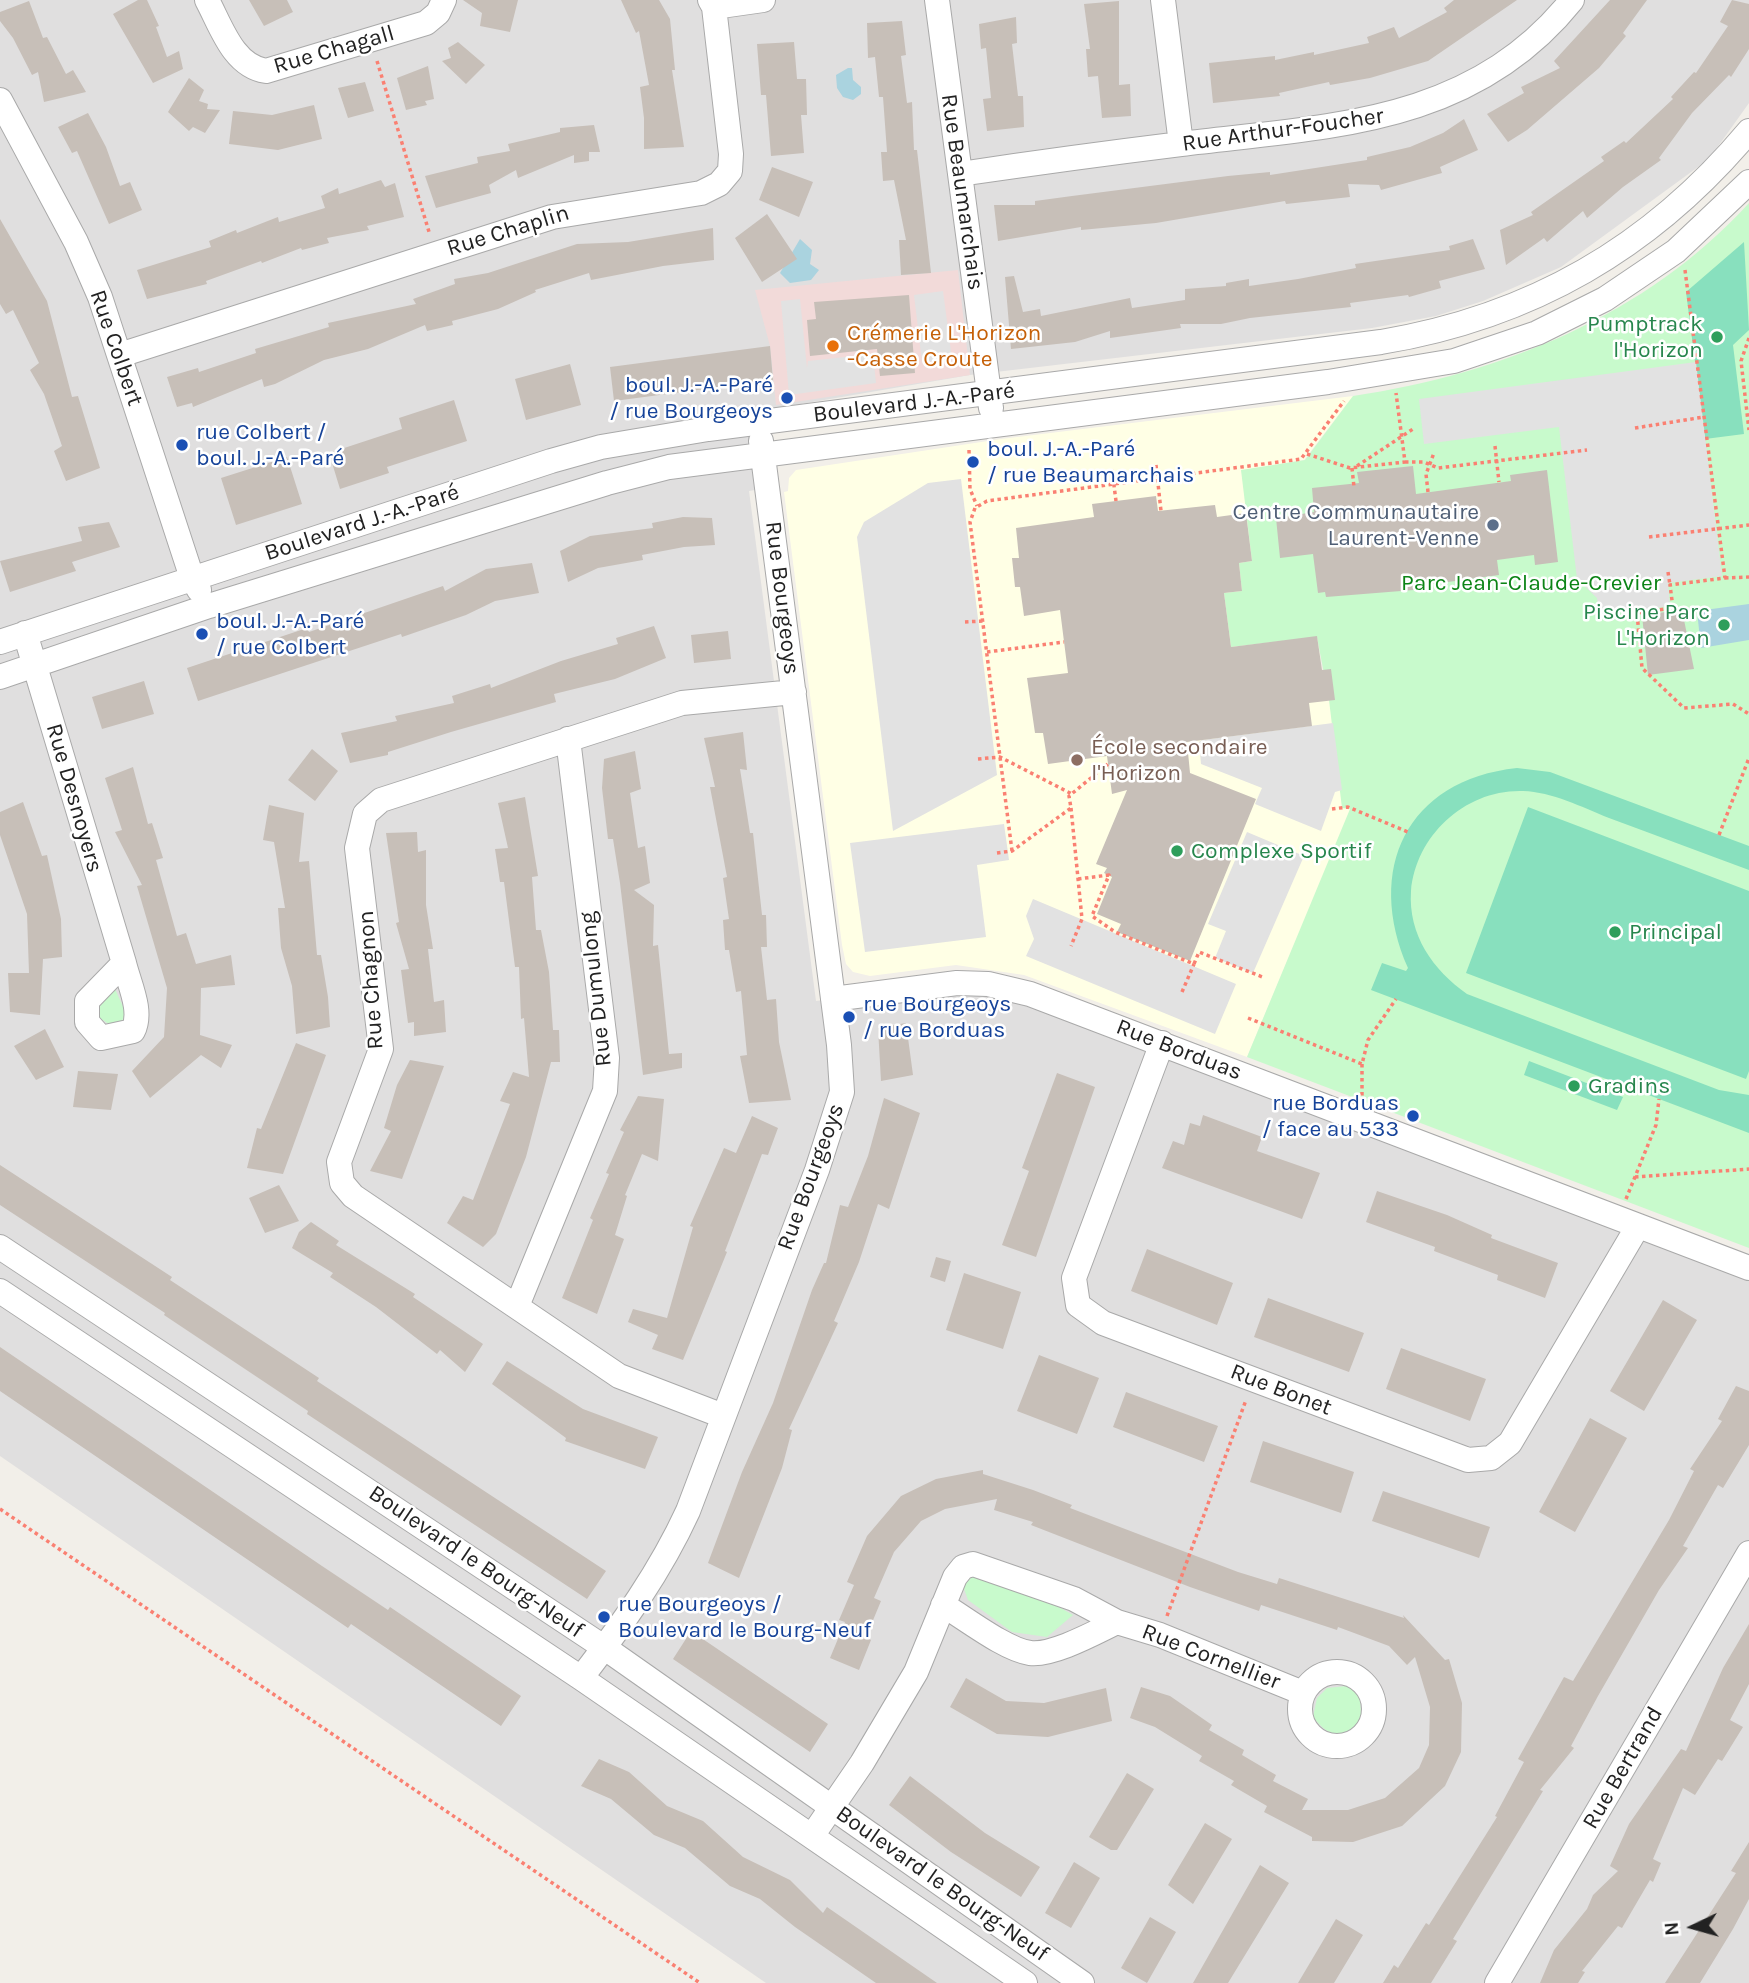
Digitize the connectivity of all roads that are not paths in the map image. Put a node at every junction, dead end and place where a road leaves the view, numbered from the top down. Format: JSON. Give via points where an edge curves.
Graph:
{"nodes":[{"id":1,"x":207,"y":0,"type":"edge"},
{"id":2,"x":444,"y":0,"type":"edge"},
{"id":3,"x":763,"y":0,"type":"edge"},
{"id":4,"x":937,"y":0,"type":"edge"},
{"id":5,"x":1163,"y":0,"type":"edge"},
{"id":6,"x":1572,"y":0,"type":"edge"},
{"id":7,"x":712,"y":4,"type":"edge"},
{"id":8,"x":0,"y":100,"type":"edge"},
{"id":9,"x":1749,"y":131,"type":"edge"},
{"id":10,"x":1181,"y":144,"type":"junction"},
{"id":11,"x":961,"y":174,"type":"junction"},
{"id":12,"x":1749,"y":182,"type":"edge"},
{"id":13,"x":1602,"y":262,"type":"junction"},
{"id":14,"x":1620,"y":289,"type":"junction"},
{"id":15,"x":120,"y":355,"type":"junction"},
{"id":16,"x":989,"y":393,"type":"junction"},
{"id":17,"x":759,"y":422,"type":"junction"},
{"id":18,"x":993,"y":426,"type":"junction"},
{"id":19,"x":763,"y":456,"type":"junction"},
{"id":20,"x":192,"y":578,"type":"junction"},
{"id":21,"x":209,"y":606,"type":"junction"},
{"id":22,"x":25,"y":633,"type":"junction"},
{"id":23,"x":0,"y":642,"type":"edge"},
{"id":24,"x":35,"y":666,"type":"junction"},
{"id":25,"x":0,"y":677,"type":"edge"},
{"id":26,"x":794,"y":692,"type":"junction"},
{"id":27,"x":568,"y":739,"type":"junction"},
{"id":28,"x":124,"y":963,"type":"dead end"},
{"id":29,"x":833,"y":999,"type":"junction"},
{"id":30,"x":1162,"y":1044,"type":"junction"},
{"id":31,"x":1638,"y":1226,"type":"junction"},
{"id":32,"x":0,"y":1247,"type":"edge"},
{"id":33,"x":1749,"y":1268,"type":"edge"},
{"id":34,"x":0,"y":1291,"type":"edge"},
{"id":35,"x":517,"y":1306,"type":"junction"},
{"id":36,"x":723,"y":1416,"type":"junction"},
{"id":37,"x":1749,"y":1553,"type":"edge"},
{"id":38,"x":943,"y":1605,"type":"junction"},
{"id":39,"x":1117,"y":1622,"type":"junction"},
{"id":40,"x":605,"y":1648,"type":"junction"},
{"id":41,"x":581,"y":1678,"type":"junction"},
{"id":42,"x":1303,"y":1693,"type":"dead end"},
{"id":43,"x":832,"y":1806,"type":"junction"},
{"id":44,"x":812,"y":1836,"type":"junction"},
{"id":45,"x":1025,"y":1983,"type":"edge"},
{"id":46,"x":1083,"y":1983,"type":"edge"},
{"id":47,"x":1497,"y":1983,"type":"edge"}],
"edges":[{"from":1,"to":2,"type":"street","name":"Rue Chagall","via":[[237,54],[251,68],[272,70],[426,23]]},
{"from":3,"to":7,"type":"street"},
{"from":4,"to":11,"type":"street","name":"Rue Beaumarchais"},
{"from":5,"to":10,"type":"street"},
{"from":6,"to":10,"type":"street","name":"Rue Arthur-Foucher","via":[[1538,36],[1501,63],[1455,91],[1410,110],[1345,125]]},
{"from":7,"to":15,"type":"street","name":"Rue Chaplin","via":[[731,154],[730,170],[719,184],[701,193],[565,213]]},
{"from":8,"to":15,"type":"street","name":"Rue Colbert","via":[[76,242]]},
{"from":9,"to":13,"type":"street","name":"Boulevard J.-A.-Paré","via":[[1677,207]]},
{"from":10,"to":11,"type":"street","name":"Rue Arthur-Foucher"},
{"from":11,"to":16,"type":"street","name":"Rue Beaumarchais"},
{"from":12,"to":14,"type":"street","name":"Boulevard J.-A.-Paré","via":[[1676,251]]},
{"from":13,"to":14,"type":"street"},
{"from":13,"to":16,"type":"street","name":"Boulevard J.-A.-Paré","via":[[1535,299],[1426,334]]},
{"from":14,"to":18,"type":"street","name":"Boulevard J.-A.-Paré","via":[[1537,333],[1435,365]]},
{"from":15,"to":20,"type":"street","name":"Rue Colbert"},
{"from":16,"to":17,"type":"street","name":"Boulevard J.-A.-Paré"},
{"from":16,"to":18,"type":"street","name":"Rue Beaumarchais"},
{"from":17,"to":19,"type":"street","name":"Rue Bourgeoys"},
{"from":17,"to":20,"type":"street","name":"Boulevard J.-A.-Paré","via":[[601,447]]},
{"from":18,"to":19,"type":"street","name":"Boulevard J.-A.-Paré"},
{"from":19,"to":21,"type":"street","name":"Boulevard J.-A.-Paré","via":[[669,467],[607,483]]},
{"from":19,"to":26,"type":"street","name":"Rue Bourgeoys"},
{"from":20,"to":21,"type":"street","name":"Rue Colbert"},
{"from":20,"to":22,"type":"street","name":"Boulevard J.-A.-Paré"},
{"from":21,"to":24,"type":"street","name":"Boulevard J.-A.-Paré"},
{"from":22,"to":23,"type":"street","name":"Boulevard J.-A.-Paré"},
{"from":22,"to":24,"type":"street","name":"Rue Desnoyers"},
{"from":24,"to":25,"type":"street","name":"Boulevard J.-A.-Paré"},
{"from":24,"to":28,"type":"street","name":"Rue Desnoyers"},
{"from":26,"to":27,"type":"street","name":"Rue Chagnon","via":[[682,703]]},
{"from":26,"to":29,"type":"street","name":"Rue Bourgeoys"},
{"from":27,"to":35,"type":"street","name":"Rue Dumulong","via":[[605,1046],[605,1091]]},
{"from":27,"to":35,"type":"street","name":"Rue Chagnon","via":[[381,800],[365,814],[357,848],[381,1049],[339,1162],[342,1183],[353,1196]]},
{"from":29,"to":30,"type":"street","name":"Rue Borduas","via":[[957,983],[988,985],[1030,994]]},
{"from":29,"to":36,"type":"street","name":"Rue Bourgeoys","via":[[842,1092]]},
{"from":30,"to":31,"type":"street","name":"Rue Borduas"},
{"from":30,"to":31,"type":"street","name":"Rue Bonet","via":[[1074,1278],[1078,1305],[1103,1323],[1468,1460],[1492,1458],[1510,1443]]},
{"from":31,"to":33,"type":"street","name":"Rue Borduas"},
{"from":32,"to":40,"type":"street","name":"Boulevard le Bourg-Neuf"},
{"from":34,"to":41,"type":"street","name":"Boulevard le Bourg-Neuf"},
{"from":35,"to":36,"type":"street","name":"Rue Chagnon","via":[[619,1376]]},
{"from":36,"to":40,"type":"street","name":"Rue Bourgeoys","via":[[704,1473],[667,1555]]},
{"from":37,"to":47,"type":"street","name":"Rue Bertrand"},
{"from":38,"to":39,"type":"street","name":"Rue Cornellier","via":[[1031,1654],[1076,1641]]},
{"from":38,"to":39,"type":"street","name":"Rue Cornellier","via":[[963,1567],[980,1564],[1074,1599]]},
{"from":38,"to":43,"type":"street","name":"Rue Cornellier","via":[[916,1672]]},
{"from":39,"to":42,"type":"street","name":"Rue Cornellier","via":[[1160,1634]]},
{"from":40,"to":41,"type":"street","name":"Rue Bourgeoys"},
{"from":40,"to":43,"type":"street","name":"Boulevard le Bourg-Neuf"},
{"from":41,"to":44,"type":"street","name":"Boulevard le Bourg-Neuf"},
{"from":43,"to":44,"type":"street","name":"Rue Cornellier"},
{"from":43,"to":46,"type":"street","name":"Boulevard le Bourg-Neuf"},
{"from":44,"to":45,"type":"street","name":"Boulevard le Bourg-Neuf"}]}
